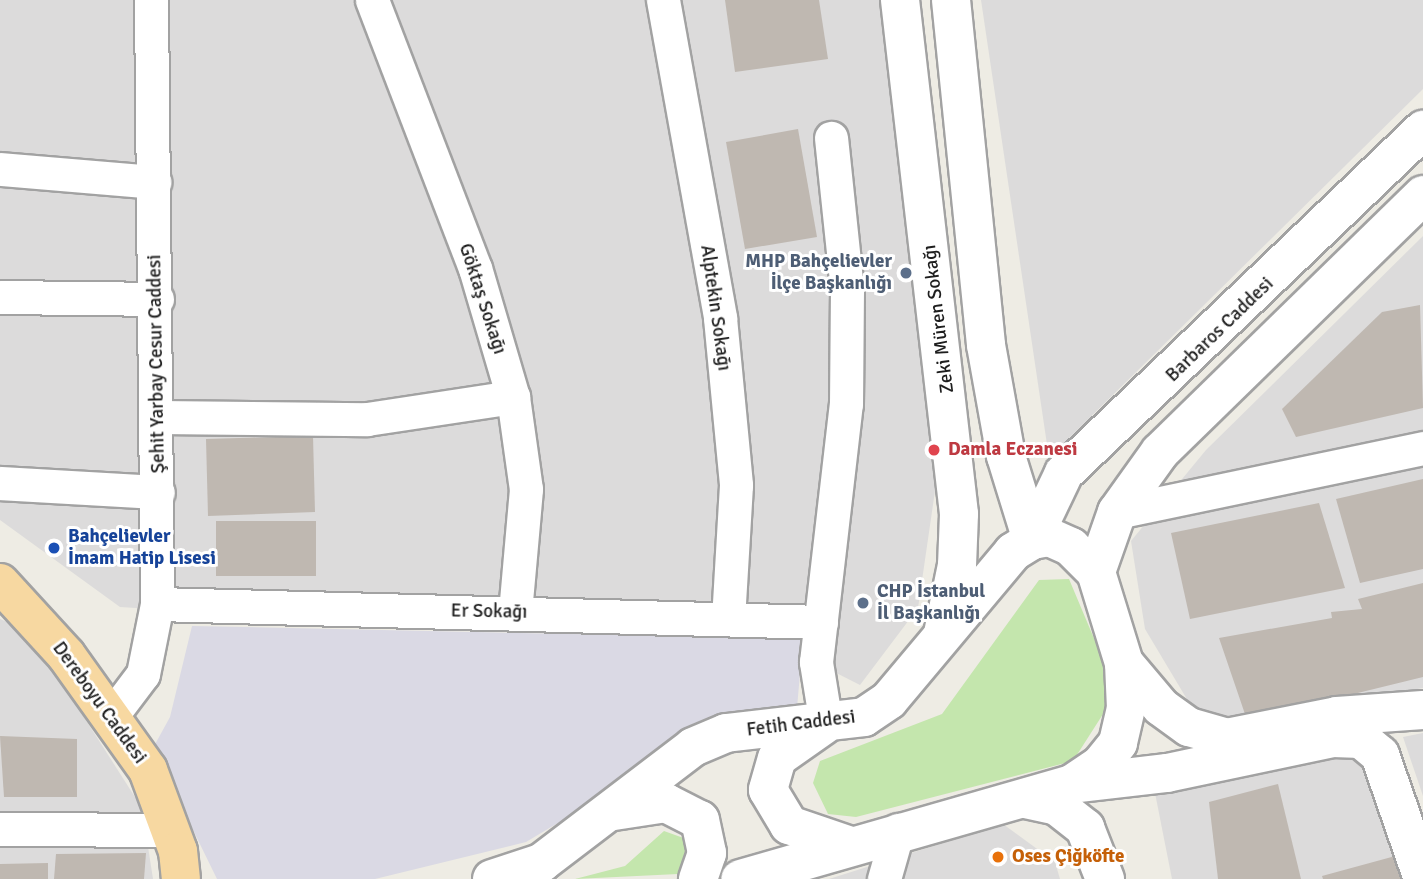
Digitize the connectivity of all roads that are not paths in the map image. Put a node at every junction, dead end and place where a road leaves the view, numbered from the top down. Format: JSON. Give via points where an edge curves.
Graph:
{"nodes":[{"id":1,"x":150,"y":0,"type":"edge"},
{"id":2,"x":372,"y":0,"type":"edge"},
{"id":3,"x":663,"y":0,"type":"edge"},
{"id":4,"x":900,"y":0,"type":"edge"},
{"id":5,"x":951,"y":0,"type":"edge"},
{"id":6,"x":1423,"y":130,"type":"edge"},
{"id":7,"x":831,"y":138,"type":"dead end"},
{"id":8,"x":0,"y":170,"type":"edge"},
{"id":9,"x":154,"y":182,"type":"junction"},
{"id":10,"x":1423,"y":195,"type":"edge"},
{"id":11,"x":0,"y":297,"type":"edge"},
{"id":12,"x":156,"y":299,"type":"junction"},
{"id":13,"x":513,"y":397,"type":"junction"},
{"id":14,"x":159,"y":417,"type":"junction"},
{"id":15,"x":1423,"y":448,"type":"edge"},
{"id":16,"x":0,"y":483,"type":"edge"},
{"id":17,"x":158,"y":492,"type":"junction"},
{"id":18,"x":1117,"y":512,"type":"junction"},
{"id":19,"x":1032,"y":540,"type":"junction"},
{"id":20,"x":1096,"y":572,"type":"junction"},
{"id":21,"x":3,"y":589,"type":"edge"},
{"id":22,"x":157,"y":604,"type":"junction"},
{"id":23,"x":515,"y":612,"type":"junction"},
{"id":24,"x":728,"y":619,"type":"junction"},
{"id":25,"x":821,"y":621,"type":"junction"},
{"id":26,"x":942,"y":638,"type":"junction"},
{"id":27,"x":1124,"y":663,"type":"junction"},
{"id":28,"x":1423,"y":710,"type":"edge"},
{"id":29,"x":111,"y":715,"type":"junction"},
{"id":30,"x":826,"y":724,"type":"junction"},
{"id":31,"x":1072,"y":785,"type":"junction"},
{"id":32,"x":1025,"y":799,"type":"junction"},
{"id":33,"x":614,"y":811,"type":"junction"},
{"id":34,"x":0,"y":830,"type":"edge"},
{"id":35,"x":898,"y":830,"type":"junction"},
{"id":36,"x":848,"y":845,"type":"junction"},
{"id":37,"x":180,"y":860,"type":"edge"},
{"id":38,"x":492,"y":879,"type":"edge"},
{"id":39,"x":698,"y":879,"type":"edge"},
{"id":40,"x":740,"y":879,"type":"edge"},
{"id":41,"x":884,"y":879,"type":"edge"},
{"id":42,"x":1105,"y":879,"type":"edge"},
{"id":43,"x":1423,"y":879,"type":"edge"}],
"edges":[{"from":1,"to":9,"type":"street","name":"Şehit Yarbay Cesur Caddesi"},
{"from":2,"to":13,"type":"street","name":"Göktaş Sokağı","via":[[475,268]]},
{"from":3,"to":24,"type":"street","name":"Alptekin Sokağı","via":[[720,318],[736,485]]},
{"from":4,"to":26,"type":"street","name":"Zeki Müren Sokağı","via":[[959,514],[957,565]]},
{"from":5,"to":19,"type":"street","via":[[986,345],[1006,456]]},
{"from":6,"to":19,"type":"street","name":"Barbaros Caddesi","via":[[1064,473]]},
{"from":7,"to":25,"type":"street","via":[[847,290],[846,404]]},
{"from":8,"to":9,"type":"street"},
{"from":9,"to":12,"type":"street","name":"Şehit Yarbay Cesur Caddesi"},
{"from":10,"to":18,"type":"street","via":[[1191,420]]},
{"from":11,"to":12,"type":"street"},
{"from":12,"to":14,"type":"street","name":"Şehit Yarbay Cesur Caddesi"},
{"from":13,"to":14,"type":"street","via":[[368,419]]},
{"from":13,"to":23,"type":"street","name":"Göktaş Sokağı","via":[[526,489]]},
{"from":14,"to":17,"type":"street","name":"Şehit Yarbay Cesur Caddesi"},
{"from":15,"to":18,"type":"street"},
{"from":16,"to":17,"type":"street"},
{"from":17,"to":22,"type":"street","name":"Şehit Yarbay Cesur Caddesi"},
{"from":18,"to":20,"type":"street"},
{"from":19,"to":20,"type":"street","via":[[1049,537],[1071,547]]},
{"from":19,"to":26,"type":"street","name":"Fetih Caddesi","via":[[1013,552]]},
{"from":20,"to":27,"type":"street"},
{"from":21,"to":29,"type":"main road","name":"Dereboyu Caddesi"},
{"from":22,"to":23,"type":"street","name":"Er Sokağı"},
{"from":22,"to":29,"type":"street","name":"Şehit Yarbay Cesur Caddesi","via":[[143,674]]},
{"from":23,"to":24,"type":"street","name":"Er Sokağı"},
{"from":24,"to":25,"type":"street","name":"Er Sokağı"},
{"from":25,"to":30,"type":"street","via":[[817,694]]},
{"from":26,"to":30,"type":"street","name":"Fetih Caddesi","via":[[889,700],[864,717]]},
{"from":27,"to":28,"type":"street","via":[[1170,714],[1189,727],[1227,738],[1337,716]]},
{"from":27,"to":31,"type":"street","via":[[1126,708],[1118,743]]},
{"from":29,"to":37,"type":"main road","name":"Dereboyu Caddesi","via":[[148,770]]},
{"from":30,"to":33,"type":"street","name":"Fetih Caddesi","via":[[726,733],[694,747]]},
{"from":30,"to":36,"type":"street","via":[[777,758],[768,790],[789,825]]},
{"from":31,"to":32,"type":"street"},
{"from":31,"to":43,"type":"street","via":[[1167,773],[1333,738],[1361,739],[1380,755]]},
{"from":32,"to":35,"type":"street"},
{"from":32,"to":42,"type":"street","via":[[1057,806],[1085,828]]},
{"from":33,"to":38,"type":"street","name":"Fetih Caddesi","via":[[541,863]]},
{"from":33,"to":39,"type":"street","via":[[666,803],[700,820],[707,853]]},
{"from":34,"to":37,"type":"street"},
{"from":35,"to":36,"type":"street"},
{"from":35,"to":41,"type":"street"},
{"from":36,"to":40,"type":"street"}]}
